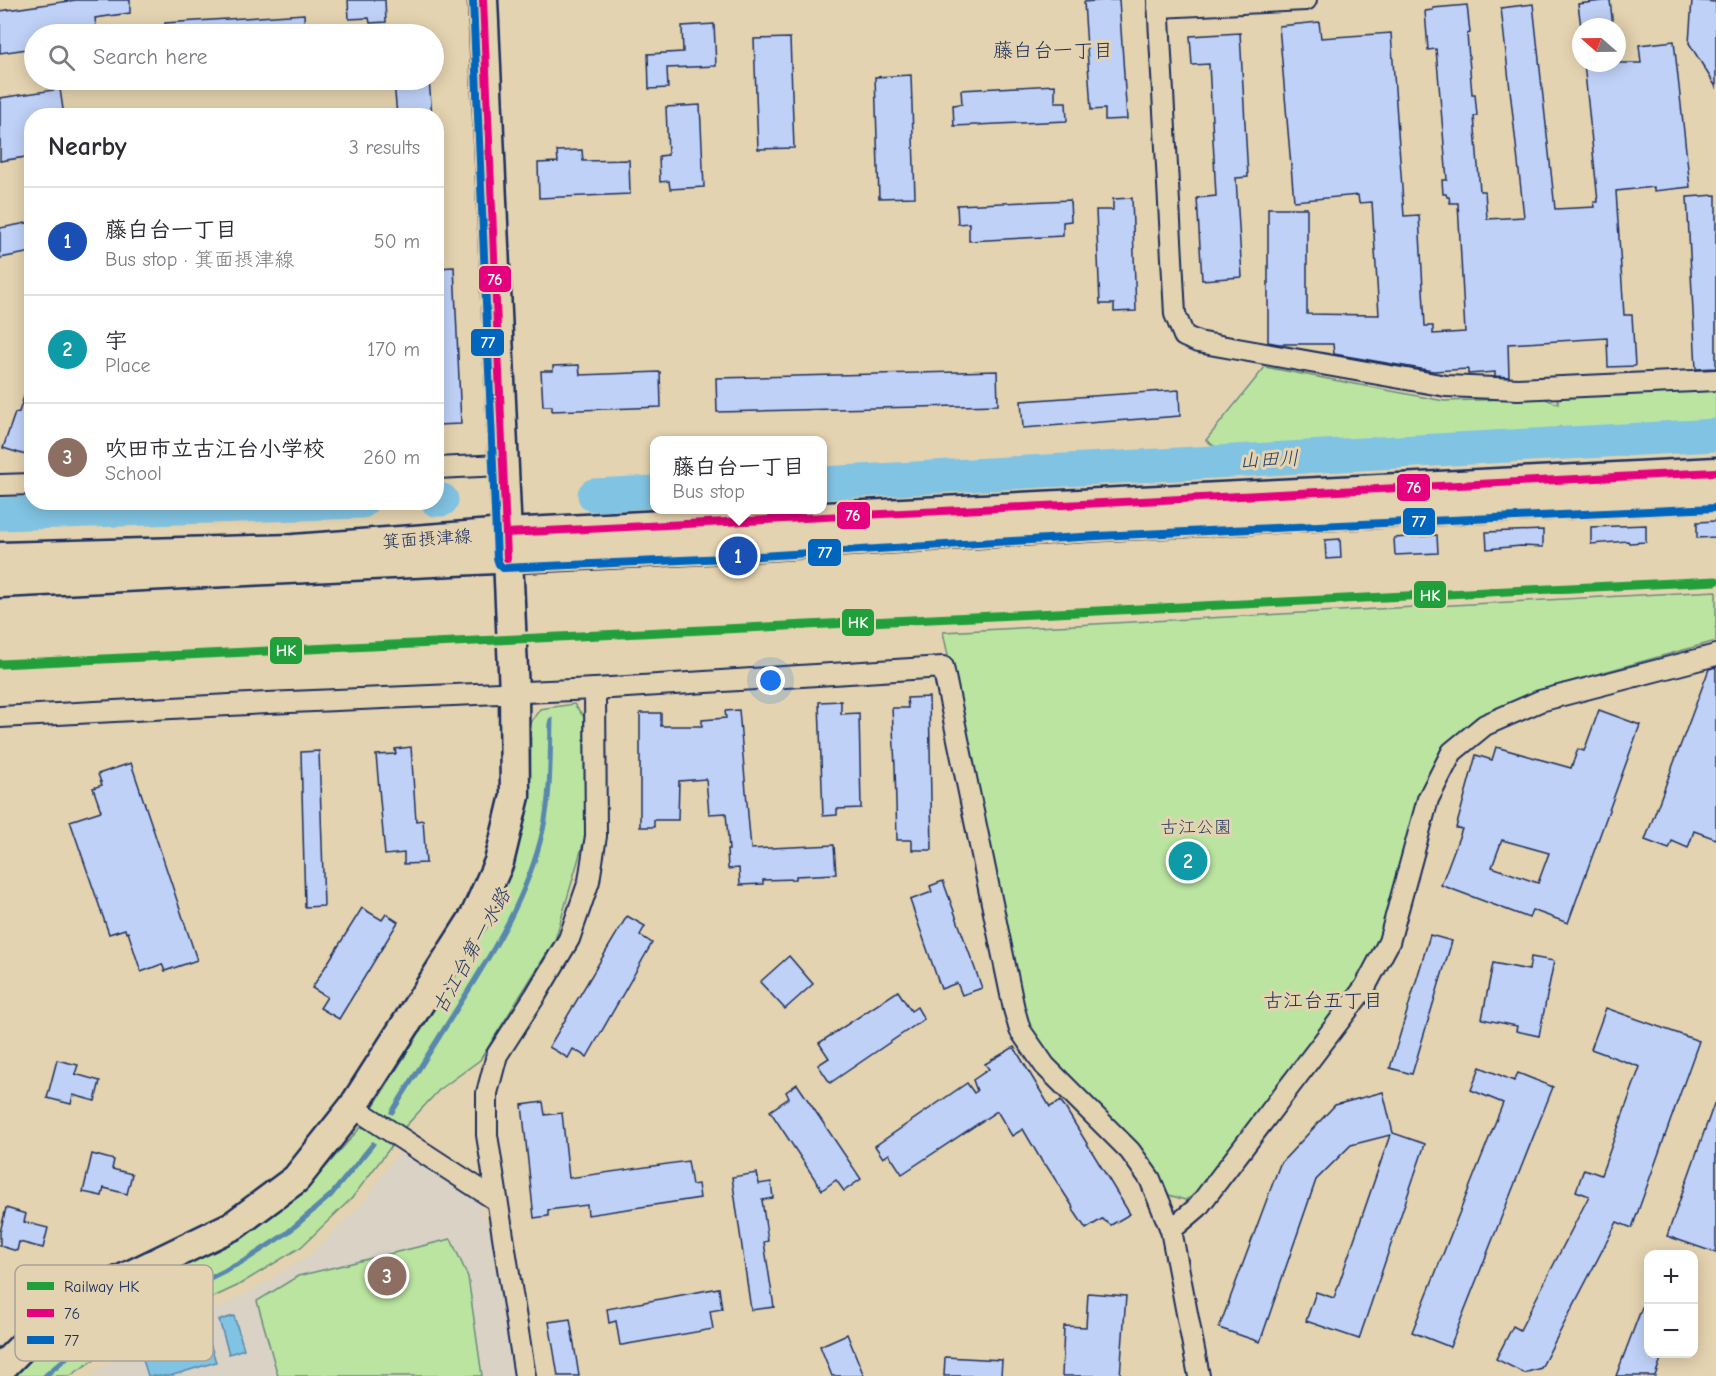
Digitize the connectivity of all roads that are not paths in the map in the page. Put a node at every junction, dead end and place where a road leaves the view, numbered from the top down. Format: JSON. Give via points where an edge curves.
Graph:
{"nodes":[{"id":1,"x":483,"y":0,"type":"edge"},
{"id":2,"x":1306,"y":0,"type":"edge"},
{"id":3,"x":1158,"y":3,"type":"edge"},
{"id":4,"x":1716,"y":380,"type":"edge"},
{"id":5,"x":502,"y":465,"type":"junction"},
{"id":6,"x":444,"y":468,"type":"edge"},
{"id":7,"x":1716,"y":472,"type":"edge"},
{"id":8,"x":24,"y":484,"type":"edge"},
{"id":9,"x":0,"y":485,"type":"edge"},
{"id":10,"x":1716,"y":497,"type":"edge"},
{"id":11,"x":507,"y":545,"type":"junction"},
{"id":12,"x":0,"y":557,"type":"edge"},
{"id":13,"x":0,"y":583,"type":"edge"},
{"id":14,"x":1716,"y":655,"type":"edge"},
{"id":15,"x":595,"y":689,"type":"junction"},
{"id":16,"x":514,"y":692,"type":"junction"},
{"id":17,"x":0,"y":717,"type":"edge"},
{"id":18,"x":353,"y":1107,"type":"junction"},
{"id":19,"x":496,"y":1200,"type":"junction"},
{"id":20,"x":1171,"y":1230,"type":"junction"},
{"id":21,"x":151,"y":1265,"type":"edge"},
{"id":22,"x":15,"y":1354,"type":"edge"},
{"id":23,"x":0,"y":1369,"type":"edge"},
{"id":24,"x":525,"y":1376,"type":"edge"},
{"id":25,"x":1199,"y":1376,"type":"edge"}],
"edges":[{"from":1,"to":5,"type":"main road"},
{"from":2,"to":3,"type":"street"},
{"from":3,"to":4,"type":"street","via":[[1175,314],[1184,336],[1198,342],[1446,386],[1518,389]]},
{"from":5,"to":6,"type":"street"},
{"from":5,"to":11,"type":"main road"},
{"from":7,"to":11,"type":"main road","name":"箕面摂津線"},
{"from":8,"to":9,"type":"street"},
{"from":10,"to":11,"type":"main road","name":"箕面摂津線","via":[[725,548]]},
{"from":11,"to":12,"type":"main road","name":"箕面摂津線"},
{"from":11,"to":13,"type":"main road","name":"箕面摂津線"},
{"from":11,"to":16,"type":"main road"},
{"from":14,"to":20,"type":"street","via":[[1540,701],[1485,725],[1452,752],[1428,799],[1389,942],[1365,987],[1198,1207]]},
{"from":15,"to":16,"type":"street"},
{"from":15,"to":19,"type":"street","via":[[596,836],[589,881],[568,939],[496,1055],[487,1094],[487,1135]]},
{"from":15,"to":20,"type":"street","via":[[943,667],[1020,1030],[1045,1066],[1130,1151],[1150,1179]]},
{"from":16,"to":17,"type":"street"},
{"from":16,"to":18,"type":"main road","via":[[515,795],[499,862],[475,916]]},
{"from":18,"to":19,"type":"street"},
{"from":18,"to":21,"type":"main road","via":[[296,1179],[234,1225]]},
{"from":19,"to":24,"type":"street"},
{"from":20,"to":25,"type":"street"},
{"from":22,"to":23,"type":"main road"}]}
